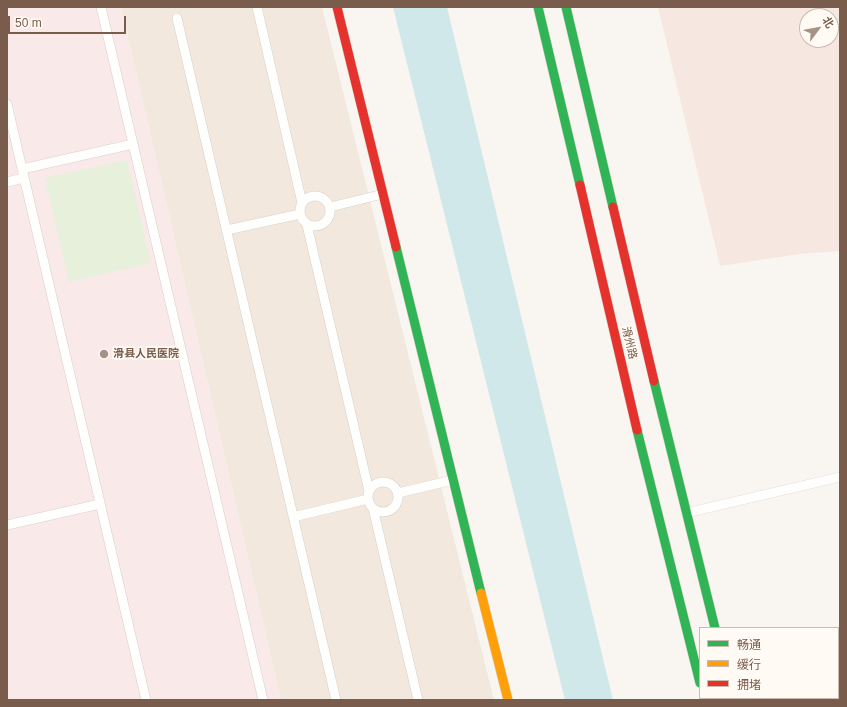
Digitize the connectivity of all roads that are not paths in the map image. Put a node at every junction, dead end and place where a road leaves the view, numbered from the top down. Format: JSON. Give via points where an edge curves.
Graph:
{"nodes":[{"id":1,"x":101,"y":7,"type":"edge"},
{"id":2,"x":257,"y":7,"type":"edge"},
{"id":3,"x":337,"y":7,"type":"edge"},
{"id":4,"x":538,"y":7,"type":"edge"},
{"id":5,"x":566,"y":7,"type":"edge"},
{"id":6,"x":178,"y":18,"type":"dead end"},
{"id":7,"x":7,"y":104,"type":"edge"},
{"id":8,"x":133,"y":144,"type":"junction"},
{"id":9,"x":22,"y":169,"type":"junction"},
{"id":10,"x":24,"y":178,"type":"junction"},
{"id":11,"x":7,"y":182,"type":"edge"},
{"id":12,"x":383,"y":194,"type":"junction"},
{"id":13,"x":302,"y":203,"type":"junction"},
{"id":14,"x":330,"y":207,"type":"junction"},
{"id":15,"x":300,"y":214,"type":"junction"},
{"id":16,"x":307,"y":225,"type":"junction"},
{"id":17,"x":227,"y":230,"type":"junction"},
{"id":18,"x":840,"y":477,"type":"edge"},
{"id":19,"x":453,"y":480,"type":"junction"},
{"id":20,"x":398,"y":492,"type":"junction"},
{"id":21,"x":369,"y":495,"type":"junction"},
{"id":22,"x":100,"y":504,"type":"junction"},
{"id":23,"x":373,"y":508,"type":"junction"},
{"id":24,"x":686,"y":513,"type":"junction"},
{"id":25,"x":294,"y":517,"type":"junction"},
{"id":26,"x":7,"y":525,"type":"edge"},
{"id":27,"x":715,"y":627,"type":"edge"},
{"id":28,"x":699,"y":679,"type":"edge"},
{"id":29,"x":146,"y":700,"type":"edge"},
{"id":30,"x":263,"y":700,"type":"edge"},
{"id":31,"x":336,"y":700,"type":"edge"},
{"id":32,"x":418,"y":700,"type":"edge"},
{"id":33,"x":508,"y":700,"type":"edge"}],
"edges":[{"from":1,"to":8,"type":"lane"},
{"from":2,"to":13,"type":"lane"},
{"from":3,"to":12,"type":"main road"},
{"from":4,"to":28,"type":"main road","name":"滑州路","via":[[628,393]]},
{"from":5,"to":24,"type":"main road","name":"滑州路","via":[[654,387]]},
{"from":6,"to":17,"type":"lane"},
{"from":7,"to":9,"type":"lane"},
{"from":8,"to":9,"type":"lane"},
{"from":8,"to":30,"type":"lane"},
{"from":9,"to":10,"type":"lane"},
{"from":10,"to":11,"type":"lane"},
{"from":10,"to":22,"type":"lane"},
{"from":12,"to":14,"type":"lane"},
{"from":12,"to":19,"type":"main road"},
{"from":13,"to":14,"type":"lane","via":[[307,198],[319,196]]},
{"from":13,"to":15,"type":"lane"},
{"from":14,"to":16,"type":"lane","via":[[330,216],[324,224],[319,227]]},
{"from":15,"to":16,"type":"lane"},
{"from":15,"to":17,"type":"lane"},
{"from":16,"to":21,"type":"lane"},
{"from":17,"to":25,"type":"lane"},
{"from":18,"to":24,"type":"lane"},
{"from":19,"to":20,"type":"lane"},
{"from":19,"to":33,"type":"main road"},
{"from":20,"to":21,"type":"lane","via":[[393,484],[381,482],[375,484]]},
{"from":20,"to":23,"type":"lane","via":[[398,502],[392,510],[381,513]]},
{"from":21,"to":23,"type":"lane"},
{"from":21,"to":25,"type":"lane"},
{"from":22,"to":26,"type":"lane"},
{"from":22,"to":29,"type":"lane"},
{"from":23,"to":32,"type":"lane"},
{"from":24,"to":27,"type":"main road","name":"滑州路"},
{"from":25,"to":31,"type":"lane"}]}
